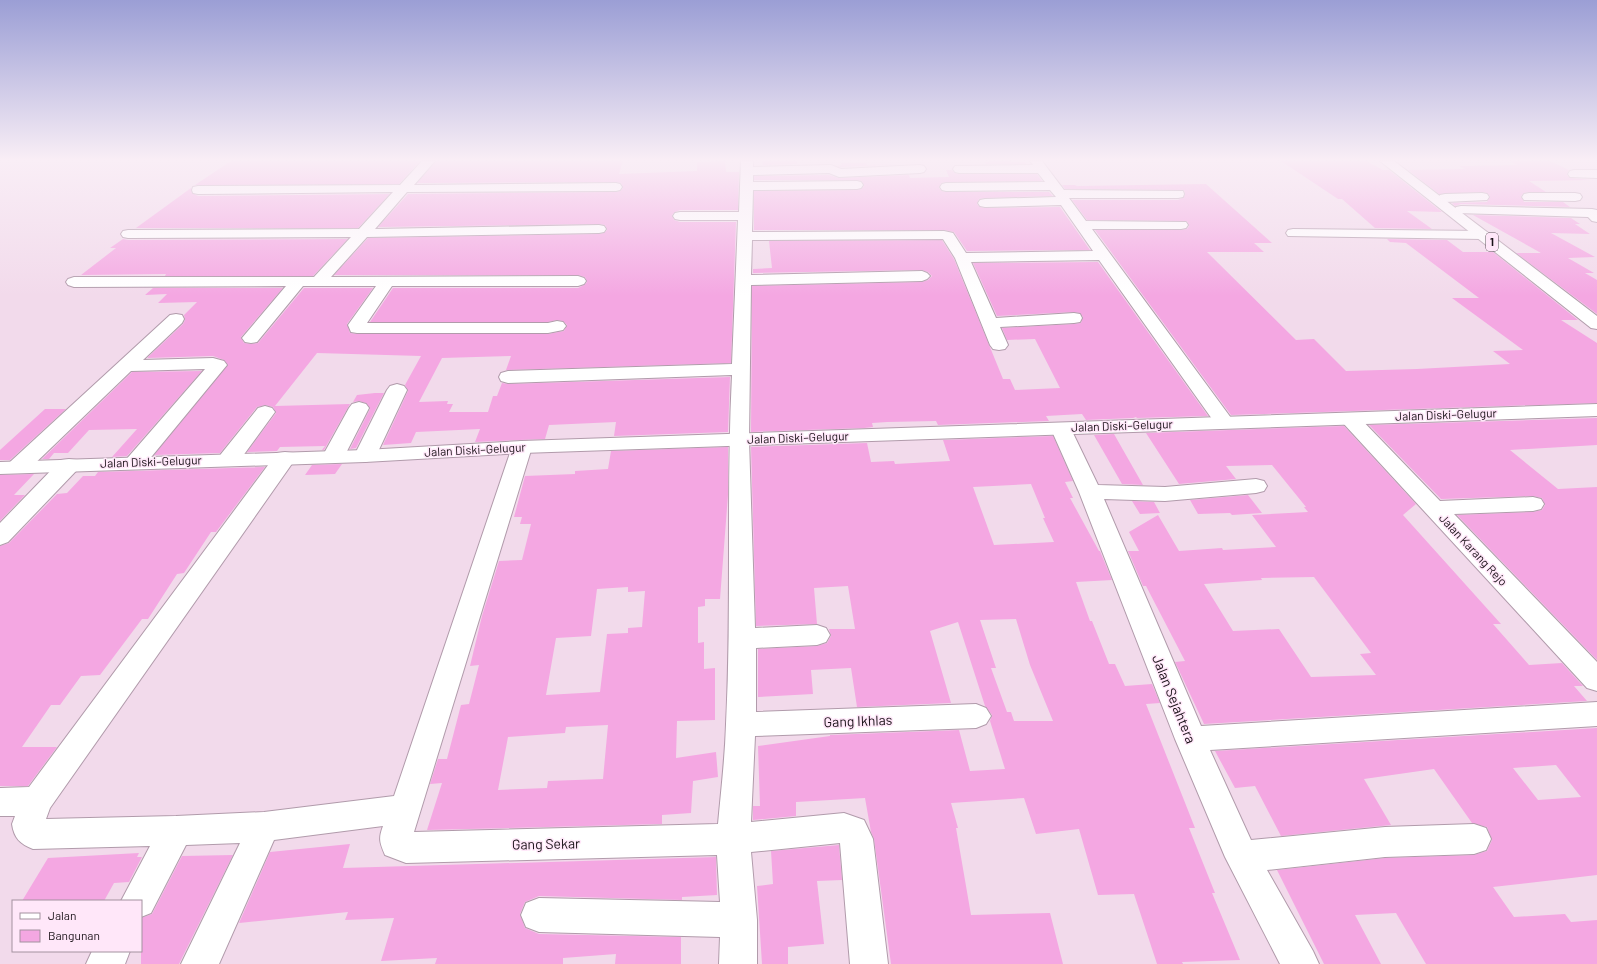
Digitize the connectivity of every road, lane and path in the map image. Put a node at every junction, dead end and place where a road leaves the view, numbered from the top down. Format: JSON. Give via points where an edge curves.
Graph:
{"nodes":[{"id":1,"x":388,"y":206,"type":"edge"},
{"id":2,"x":746,"y":206,"type":"edge"},
{"id":3,"x":1068,"y":206,"type":"edge"},
{"id":4,"x":1444,"y":206,"type":"edge"},
{"id":5,"x":1456,"y":206,"type":"edge"},
{"id":6,"x":1461,"y":210,"type":"junction"},
{"id":7,"x":680,"y":216,"type":"dead end"},
{"id":8,"x":746,"y":216,"type":"junction"},
{"id":9,"x":1596,"y":216,"type":"edge"},
{"id":10,"x":1082,"y":225,"type":"junction"},
{"id":11,"x":1181,"y":225,"type":"dead end"},
{"id":12,"x":599,"y":229,"type":"dead end"},
{"id":13,"x":363,"y":233,"type":"junction"},
{"id":14,"x":1293,"y":233,"type":"dead end"},
{"id":15,"x":128,"y":234,"type":"dead end"},
{"id":16,"x":1482,"y":235,"type":"junction"},
{"id":17,"x":745,"y":240,"type":"junction"},
{"id":18,"x":909,"y":243,"type":"dead end"},
{"id":19,"x":1103,"y":255,"type":"junction"},
{"id":20,"x":962,"y":258,"type":"junction"},
{"id":21,"x":922,"y":276,"type":"dead end"},
{"id":22,"x":744,"y":280,"type":"junction"},
{"id":23,"x":299,"y":281,"type":"junction"},
{"id":24,"x":319,"y":281,"type":"junction"},
{"id":25,"x":388,"y":281,"type":"junction"},
{"id":26,"x":578,"y":281,"type":"dead end"},
{"id":27,"x":74,"y":282,"type":"dead end"},
{"id":28,"x":1597,"y":312,"type":"edge"},
{"id":29,"x":1074,"y":318,"type":"dead end"},
{"id":30,"x":176,"y":319,"type":"dead end"},
{"id":31,"x":989,"y":323,"type":"junction"},
{"id":32,"x":1597,"y":324,"type":"edge"},
{"id":33,"x":557,"y":326,"type":"dead end"},
{"id":34,"x":251,"y":338,"type":"dead end"},
{"id":35,"x":999,"y":345,"type":"dead end"},
{"id":36,"x":127,"y":366,"type":"junction"},
{"id":37,"x":741,"y":369,"type":"junction"},
{"id":38,"x":508,"y":377,"type":"dead end"},
{"id":39,"x":397,"y":390,"type":"dead end"},
{"id":40,"x":359,"y":408,"type":"dead end"},
{"id":41,"x":1597,"y":410,"type":"edge"},
{"id":42,"x":265,"y":412,"type":"dead end"},
{"id":43,"x":1350,"y":419,"type":"junction"},
{"id":44,"x":1224,"y":422,"type":"junction"},
{"id":45,"x":1061,"y":429,"type":"junction"},
{"id":46,"x":739,"y":440,"type":"junction"},
{"id":47,"x":522,"y":448,"type":"junction"},
{"id":48,"x":365,"y":456,"type":"junction"},
{"id":49,"x":333,"y":457,"type":"junction"},
{"id":50,"x":285,"y":458,"type":"junction"},
{"id":51,"x":229,"y":460,"type":"junction"},
{"id":52,"x":136,"y":462,"type":"junction"},
{"id":53,"x":68,"y":465,"type":"junction"},
{"id":54,"x":9,"y":467,"type":"edge"},
{"id":55,"x":1256,"y":486,"type":"dead end"},
{"id":56,"x":1090,"y":492,"type":"junction"},
{"id":57,"x":1533,"y":504,"type":"dead end"},
{"id":58,"x":1434,"y":508,"type":"junction"},
{"id":59,"x":0,"y":537,"type":"edge"},
{"id":60,"x":817,"y":636,"type":"dead end"},
{"id":61,"x":742,"y":639,"type":"junction"},
{"id":62,"x":1597,"y":680,"type":"edge"},
{"id":63,"x":1597,"y":714,"type":"edge"},
{"id":64,"x":976,"y":716,"type":"dead end"},
{"id":65,"x":741,"y":725,"type":"junction"},
{"id":66,"x":1190,"y":738,"type":"junction"},
{"id":67,"x":37,"y":801,"type":"junction"},
{"id":68,"x":0,"y":802,"type":"edge"},
{"id":69,"x":406,"y":809,"type":"junction"},
{"id":70,"x":264,"y":826,"type":"junction"},
{"id":71,"x":176,"y":831,"type":"junction"},
{"id":72,"x":733,"y":839,"type":"junction"},
{"id":73,"x":1474,"y":839,"type":"dead end"},
{"id":74,"x":1242,"y":856,"type":"junction"},
{"id":75,"x":139,"y":900,"type":"edge"},
{"id":76,"x":539,"y":915,"type":"dead end"},
{"id":77,"x":739,"y":920,"type":"junction"},
{"id":78,"x":111,"y":952,"type":"edge"},
{"id":79,"x":105,"y":964,"type":"edge"},
{"id":80,"x":200,"y":964,"type":"edge"},
{"id":81,"x":738,"y":964,"type":"edge"},
{"id":82,"x":869,"y":964,"type":"edge"},
{"id":83,"x":1300,"y":964,"type":"edge"}],
"edges":[{"from":1,"to":13,"type":"main road"},
{"from":2,"to":8,"type":"main road"},
{"from":3,"to":10,"type":"main road"},
{"from":4,"to":16,"type":"main road","number":"1"},
{"from":5,"to":6,"type":"main road","number":"1"},
{"from":6,"to":9,"type":"main road"},
{"from":6,"to":28,"type":"main road","number":"1"},
{"from":7,"to":8,"type":"main road"},
{"from":8,"to":17,"type":"main road"},
{"from":10,"to":11,"type":"main road"},
{"from":10,"to":19,"type":"main road"},
{"from":12,"to":13,"type":"main road"},
{"from":13,"to":15,"type":"main road"},
{"from":13,"to":24,"type":"main road"},
{"from":14,"to":16,"type":"main road"},
{"from":16,"to":32,"type":"main road","number":"1"},
{"from":17,"to":18,"type":"main road"},
{"from":17,"to":20,"type":"main road","via":[[944,235],[950,238]]},
{"from":17,"to":22,"type":"main road"},
{"from":19,"to":20,"type":"main road"},
{"from":19,"to":44,"type":"main road"},
{"from":20,"to":31,"type":"main road"},
{"from":21,"to":22,"type":"main road"},
{"from":22,"to":37,"type":"main road"},
{"from":23,"to":24,"type":"main road"},
{"from":23,"to":27,"type":"main road"},
{"from":23,"to":34,"type":"main road"},
{"from":24,"to":25,"type":"main road"},
{"from":25,"to":26,"type":"main road"},
{"from":25,"to":33,"type":"main road","via":[[357,328]]},
{"from":29,"to":31,"type":"main road"},
{"from":30,"to":36,"type":"main road"},
{"from":31,"to":35,"type":"main road"},
{"from":36,"to":52,"type":"main road","via":[[213,363],[218,365]]},
{"from":36,"to":54,"type":"main road"},
{"from":37,"to":38,"type":"main road"},
{"from":37,"to":46,"type":"main road"},
{"from":39,"to":48,"type":"main road"},
{"from":40,"to":49,"type":"main road"},
{"from":41,"to":43,"type":"main road","name":"Jalan Diski–Gelugur"},
{"from":42,"to":51,"type":"main road"},
{"from":43,"to":44,"type":"main road","name":"Jalan Diski–Gelugur"},
{"from":43,"to":58,"type":"main road","name":"Jalan Karang Rejo"},
{"from":44,"to":45,"type":"main road","name":"Jalan Diski–Gelugur"},
{"from":45,"to":46,"type":"main road","name":"Jalan Diski–Gelugur"},
{"from":45,"to":56,"type":"main road","name":"Jalan Sejahtera"},
{"from":46,"to":47,"type":"main road","name":"Jalan Diski–Gelugur"},
{"from":46,"to":61,"type":"main road"},
{"from":47,"to":48,"type":"main road","name":"Jalan Diski–Gelugur"},
{"from":47,"to":69,"type":"main road"},
{"from":48,"to":49,"type":"main road","name":"Jalan Diski–Gelugur"},
{"from":49,"to":50,"type":"main road","name":"Jalan Diski–Gelugur"},
{"from":50,"to":51,"type":"main road","name":"Jalan Diski–Gelugur"},
{"from":50,"to":67,"type":"main road"},
{"from":51,"to":52,"type":"main road","name":"Jalan Diski–Gelugur"},
{"from":52,"to":53,"type":"main road","name":"Jalan Diski–Gelugur"},
{"from":53,"to":54,"type":"main road","name":"Jalan Diski–Gelugur"},
{"from":53,"to":59,"type":"main road"},
{"from":55,"to":56,"type":"main road","via":[[1165,494]]},
{"from":56,"to":66,"type":"main road","name":"Jalan Sejahtera"},
{"from":57,"to":58,"type":"main road"},
{"from":58,"to":62,"type":"main road","name":"Jalan Karang Rejo"},
{"from":60,"to":61,"type":"main road"},
{"from":61,"to":65,"type":"main road"},
{"from":63,"to":66,"type":"main road"},
{"from":64,"to":65,"type":"main road","name":"Gang Ikhlas"},
{"from":65,"to":72,"type":"main road"},
{"from":66,"to":74,"type":"main road","name":"Jalan Sejahtera"},
{"from":67,"to":68,"type":"main road"},
{"from":67,"to":71,"type":"main road","via":[[28,824],[28,830],[34,834]]},
{"from":69,"to":70,"type":"main road"},
{"from":69,"to":72,"type":"main road","name":"Gang Sekar","via":[[396,836],[397,844],[406,848]]},
{"from":70,"to":71,"type":"main road"},
{"from":70,"to":80,"type":"main road"},
{"from":71,"to":75,"type":"main road"},
{"from":72,"to":77,"type":"main road"},
{"from":72,"to":82,"type":"main road","via":[[844,828],[852,831],[856,839]]},
{"from":73,"to":74,"type":"main road","via":[[1385,842]]},
{"from":74,"to":83,"type":"main road","name":"Jalan Sejahtera"},
{"from":76,"to":77,"type":"main road"},
{"from":77,"to":81,"type":"main road"},
{"from":78,"to":79,"type":"main road"}]}
